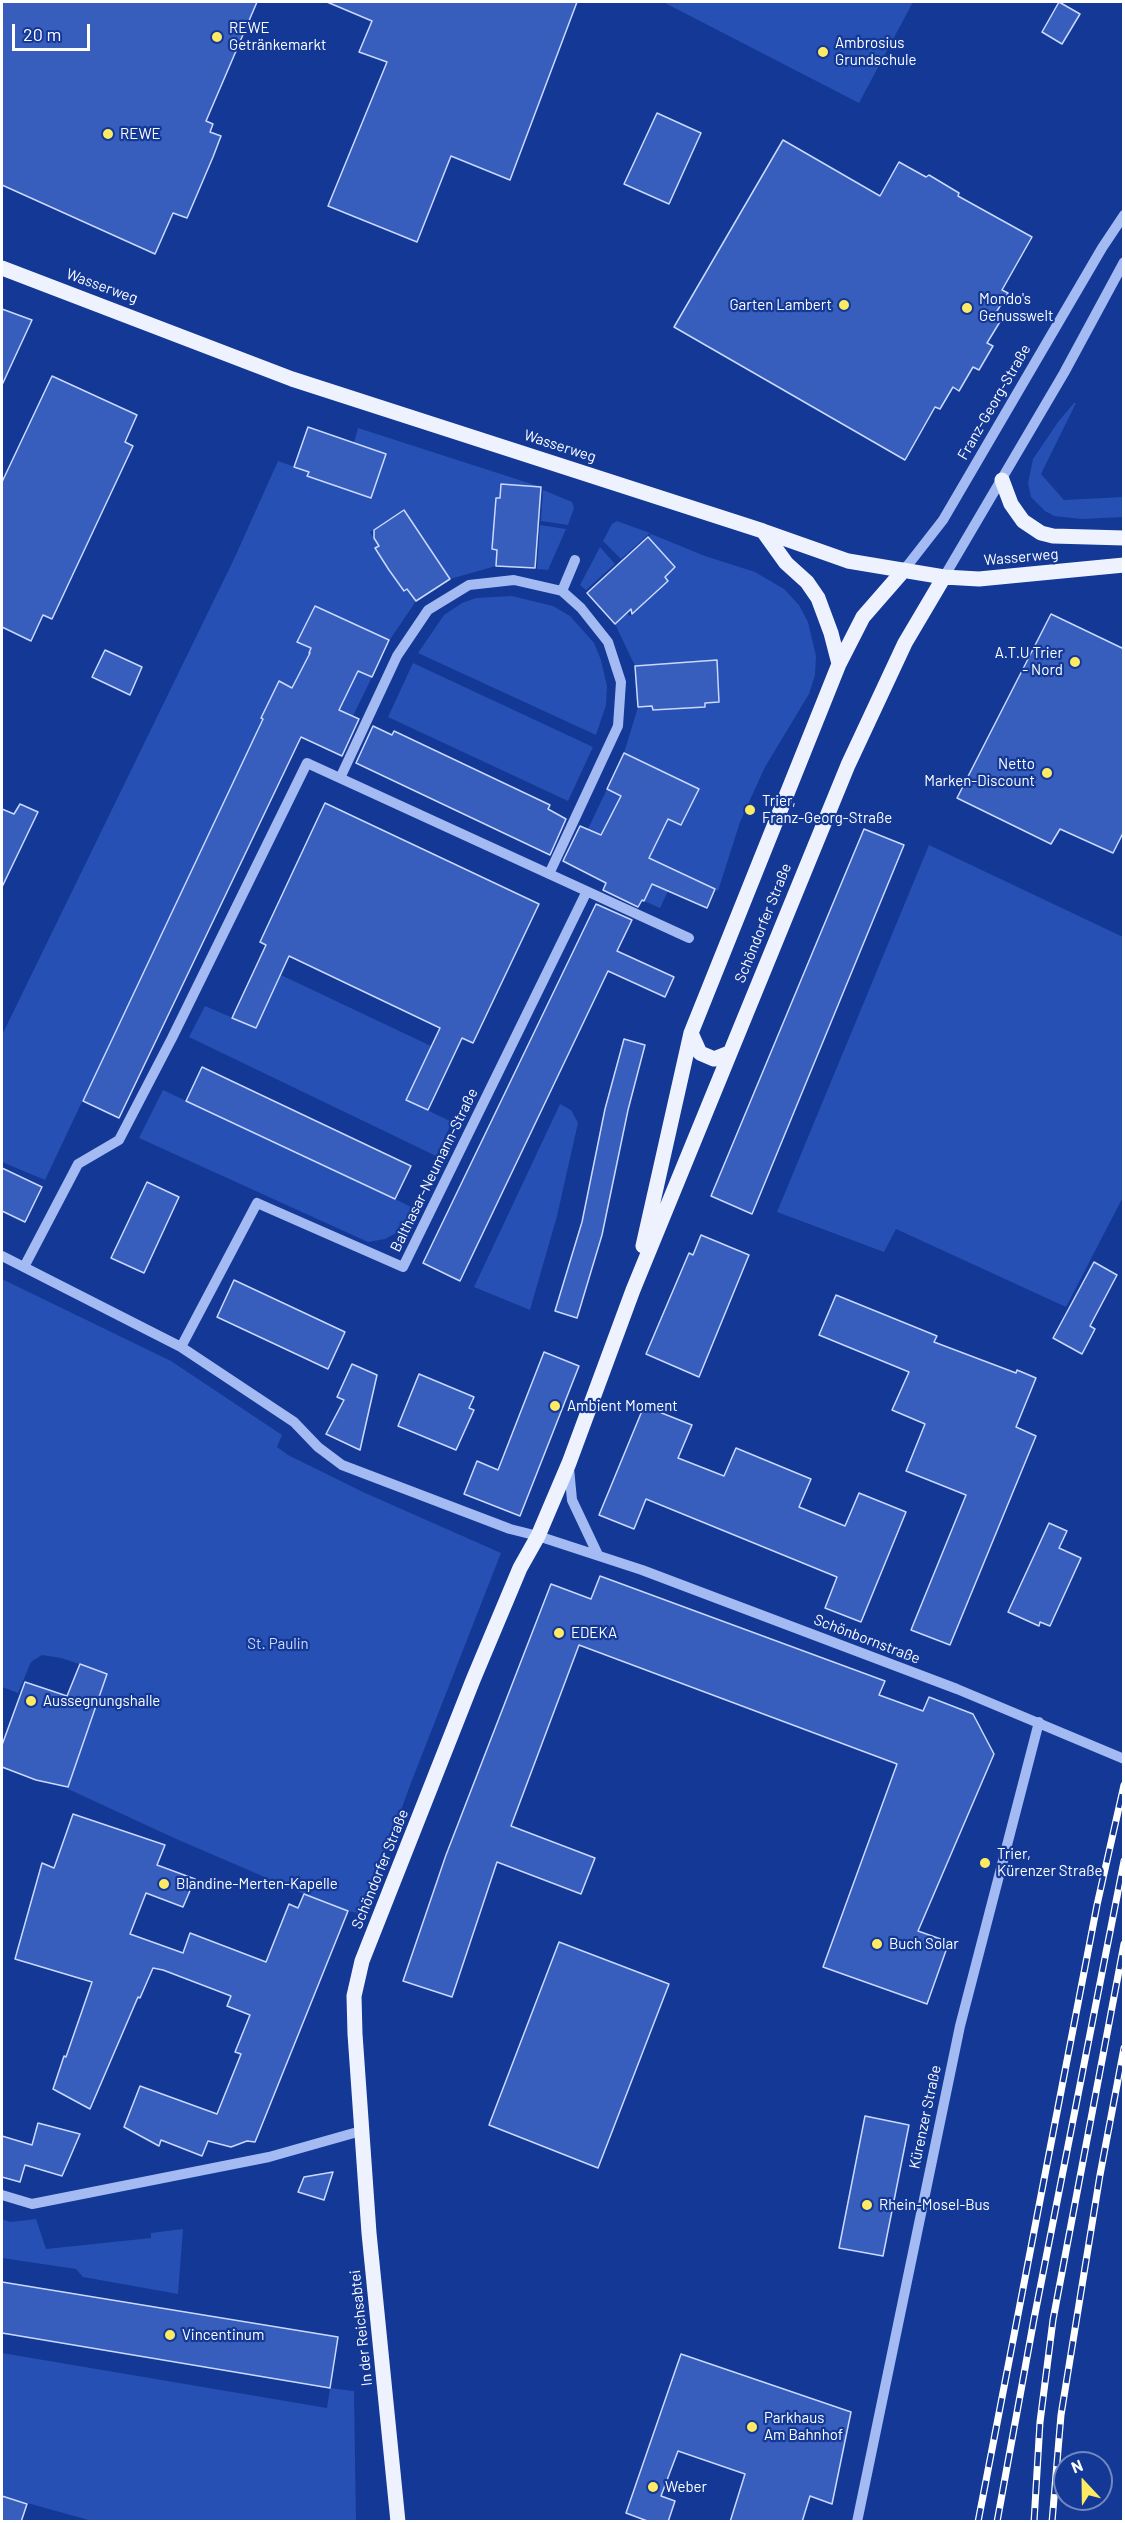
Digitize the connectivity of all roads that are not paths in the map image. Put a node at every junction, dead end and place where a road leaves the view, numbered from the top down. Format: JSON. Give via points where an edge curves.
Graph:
{"nodes":[{"id":1,"x":1124,"y":215,"type":"edge"},
{"id":2,"x":1124,"y":262,"type":"edge"},
{"id":3,"x":2,"y":268,"type":"edge"},
{"id":4,"x":1002,"y":480,"type":"junction"},
{"id":5,"x":763,"y":531,"type":"junction"},
{"id":6,"x":1124,"y":538,"type":"edge"},
{"id":7,"x":575,"y":560,"type":"dead end"},
{"id":8,"x":1124,"y":565,"type":"edge"},
{"id":9,"x":904,"y":570,"type":"junction"},
{"id":10,"x":944,"y":577,"type":"junction"},
{"id":11,"x":562,"y":591,"type":"junction"},
{"id":12,"x":838,"y":664,"type":"junction"},
{"id":13,"x":341,"y":776,"type":"junction"},
{"id":14,"x":549,"y":874,"type":"junction"},
{"id":15,"x":586,"y":893,"type":"junction"},
{"id":16,"x":689,"y":938,"type":"dead end"},
{"id":17,"x":691,"y":1033,"type":"junction"},
{"id":18,"x":729,"y":1053,"type":"junction"},
{"id":19,"x":2,"y":1256,"type":"edge"},
{"id":20,"x":24,"y":1267,"type":"junction"},
{"id":21,"x":633,"y":1290,"type":"junction"},
{"id":22,"x":181,"y":1347,"type":"junction"},
{"id":23,"x":569,"y":1463,"type":"junction"},
{"id":24,"x":538,"y":1536,"type":"junction"},
{"id":25,"x":598,"y":1555,"type":"junction"},
{"id":26,"x":1039,"y":1722,"type":"junction"},
{"id":27,"x":1124,"y":1759,"type":"edge"},
{"id":28,"x":361,"y":2131,"type":"junction"},
{"id":29,"x":2,"y":2195,"type":"edge"},
{"id":30,"x":398,"y":2522,"type":"edge"},
{"id":31,"x":857,"y":2522,"type":"edge"}],
"edges":[{"from":1,"to":9,"type":"street","name":"Franz-Georg-Straße","via":[[943,520]]},
{"from":2,"to":4,"type":"street"},
{"from":3,"to":5,"type":"main road","name":"Wasserweg","via":[[291,378]]},
{"from":4,"to":6,"type":"main road","via":[[1023,521],[1041,532],[1053,536]]},
{"from":4,"to":10,"type":"street"},
{"from":5,"to":9,"type":"main road","name":"Wasserweg","via":[[848,561]]},
{"from":5,"to":12,"type":"main road","via":[[786,563],[815,592]]},
{"from":7,"to":11,"type":"street"},
{"from":8,"to":10,"type":"main road","name":"Wasserweg","via":[[979,579]]},
{"from":9,"to":10,"type":"main road","name":"Wasserweg"},
{"from":9,"to":12,"type":"main road","name":"Schöndorfer Straße","via":[[863,618]]},
{"from":10,"to":18,"type":"main road","name":"Schöndorfer Straße","via":[[905,643],[848,765]]},
{"from":11,"to":13,"type":"street","via":[[514,580],[469,585],[428,610],[397,657]]},
{"from":11,"to":14,"type":"street","via":[[608,642],[621,682],[618,726]]},
{"from":12,"to":17,"type":"main road","name":"Schöndorfer Straße"},
{"from":13,"to":14,"type":"street"},
{"from":13,"to":20,"type":"street","via":[[307,763],[119,1140],[78,1164]]},
{"from":14,"to":15,"type":"street"},
{"from":15,"to":16,"type":"street"},
{"from":15,"to":22,"type":"street","name":"Balthasar-Neumann-Straße","via":[[403,1267],[257,1203]]},
{"from":17,"to":18,"type":"main road","via":[[700,1053],[714,1059]]},
{"from":17,"to":21,"type":"main road","name":"Schöndorfer Straße"},
{"from":18,"to":21,"type":"main road","name":"Schöndorfer Straße"},
{"from":19,"to":20,"type":"street"},
{"from":20,"to":22,"type":"street"},
{"from":21,"to":23,"type":"main road","name":"Schöndorfer Straße"},
{"from":22,"to":24,"type":"street","via":[[294,1422],[318,1448],[342,1465]]},
{"from":23,"to":24,"type":"main road","name":"Schöndorfer Straße"},
{"from":23,"to":25,"type":"street","via":[[572,1500]]},
{"from":24,"to":25,"type":"street","name":"Schönbornstraße"},
{"from":24,"to":28,"type":"main road","name":"Schöndorfer Straße","via":[[520,1568],[473,1680],[362,1960],[354,1996]]},
{"from":25,"to":26,"type":"street","name":"Schönbornstraße"},
{"from":26,"to":27,"type":"street","name":"Schönbornstraße"},
{"from":26,"to":31,"type":"street","name":"Kürenzer Straße","via":[[960,2026]]},
{"from":28,"to":29,"type":"street","via":[[269,2157],[32,2204]]},
{"from":28,"to":30,"type":"main road","name":"In der Reichsabtei"}]}
